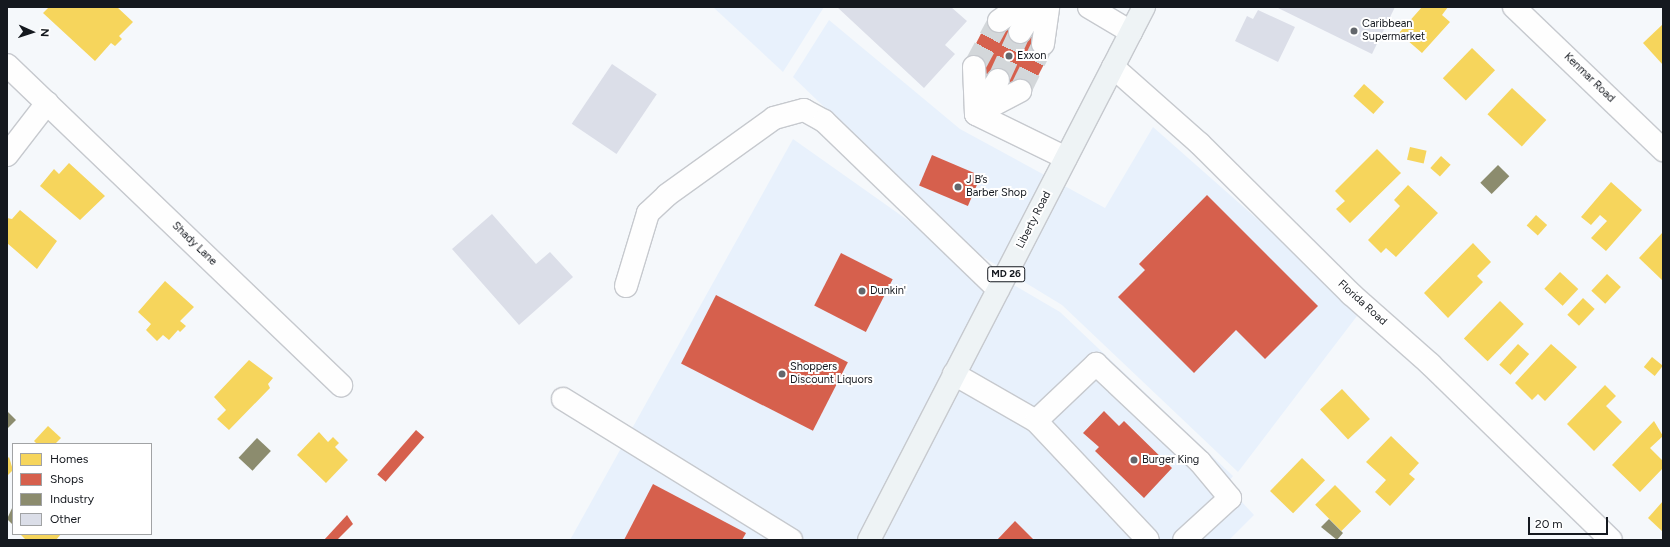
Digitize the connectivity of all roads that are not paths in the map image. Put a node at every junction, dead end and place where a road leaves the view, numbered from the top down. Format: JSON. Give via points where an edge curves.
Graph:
{"nodes":[{"id":1,"x":1018,"y":7,"type":"edge"},
{"id":2,"x":1036,"y":7,"type":"edge"},
{"id":3,"x":1048,"y":7,"type":"edge"},
{"id":4,"x":1089,"y":7,"type":"edge"},
{"id":5,"x":1144,"y":7,"type":"edge"},
{"id":6,"x":1514,"y":7,"type":"edge"},
{"id":7,"x":999,"y":21,"type":"tunnel mouth"},
{"id":8,"x":1020,"y":32,"type":"tunnel mouth"},
{"id":9,"x":1131,"y":32,"type":"junction"},
{"id":10,"x":1043,"y":44,"type":"tunnel mouth"},
{"id":11,"x":7,"y":65,"type":"edge"},
{"id":12,"x":974,"y":67,"type":"tunnel mouth"},
{"id":13,"x":1113,"y":67,"type":"junction"},
{"id":14,"x":998,"y":80,"type":"tunnel mouth"},
{"id":15,"x":1020,"y":91,"type":"tunnel mouth"},
{"id":16,"x":47,"y":103,"type":"junction"},
{"id":17,"x":976,"y":114,"type":"junction"},
{"id":18,"x":1663,"y":150,"type":"edge"},
{"id":19,"x":7,"y":155,"type":"edge"},
{"id":20,"x":1066,"y":158,"type":"junction"},
{"id":21,"x":626,"y":286,"type":"dead end"},
{"id":22,"x":998,"y":289,"type":"junction"},
{"id":23,"x":954,"y":374,"type":"junction"},
{"id":24,"x":341,"y":385,"type":"dead end"},
{"id":25,"x":563,"y":399,"type":"dead end"},
{"id":26,"x":1036,"y":422,"type":"junction"},
{"id":27,"x":790,"y":540,"type":"edge"},
{"id":28,"x":869,"y":540,"type":"edge"},
{"id":29,"x":1148,"y":540,"type":"edge"},
{"id":30,"x":1184,"y":540,"type":"edge"},
{"id":31,"x":1611,"y":540,"type":"edge"}],
"edges":[{"from":1,"to":7,"type":"street"},
{"from":2,"to":8,"type":"street"},
{"from":3,"to":10,"type":"street"},
{"from":4,"to":9,"type":"street"},
{"from":5,"to":9,"type":"main road","name":"Liberty Road","number":"MD 26"},
{"from":6,"to":18,"type":"street","name":"Kenmar Road"},
{"from":9,"to":13,"type":"main road","name":"Liberty Road","number":"MD 26"},
{"from":11,"to":16,"type":"street","name":"Shady Lane"},
{"from":12,"to":17,"type":"street"},
{"from":13,"to":20,"type":"main road","name":"Liberty Road","number":"MD 26"},
{"from":13,"to":31,"type":"street","name":"Florida Road","via":[[1200,144],[1351,294],[1430,364]]},
{"from":14,"to":17,"type":"street"},
{"from":15,"to":17,"type":"street"},
{"from":16,"to":19,"type":"street"},
{"from":16,"to":24,"type":"street","name":"Shady Lane"},
{"from":17,"to":20,"type":"street"},
{"from":20,"to":22,"type":"main road","name":"Liberty Road","number":"MD 26"},
{"from":21,"to":22,"type":"street","via":[[648,213],[666,195],[774,118],[804,110],[824,121]]},
{"from":22,"to":23,"type":"main road","name":"Liberty Road","number":"MD 26"},
{"from":23,"to":26,"type":"street"},
{"from":23,"to":28,"type":"main road","name":"Liberty Road","number":"MD 26"},
{"from":25,"to":27,"type":"street"},
{"from":26,"to":29,"type":"street"},
{"from":26,"to":30,"type":"street","via":[[1096,364],[1200,462],[1230,498]]}]}
